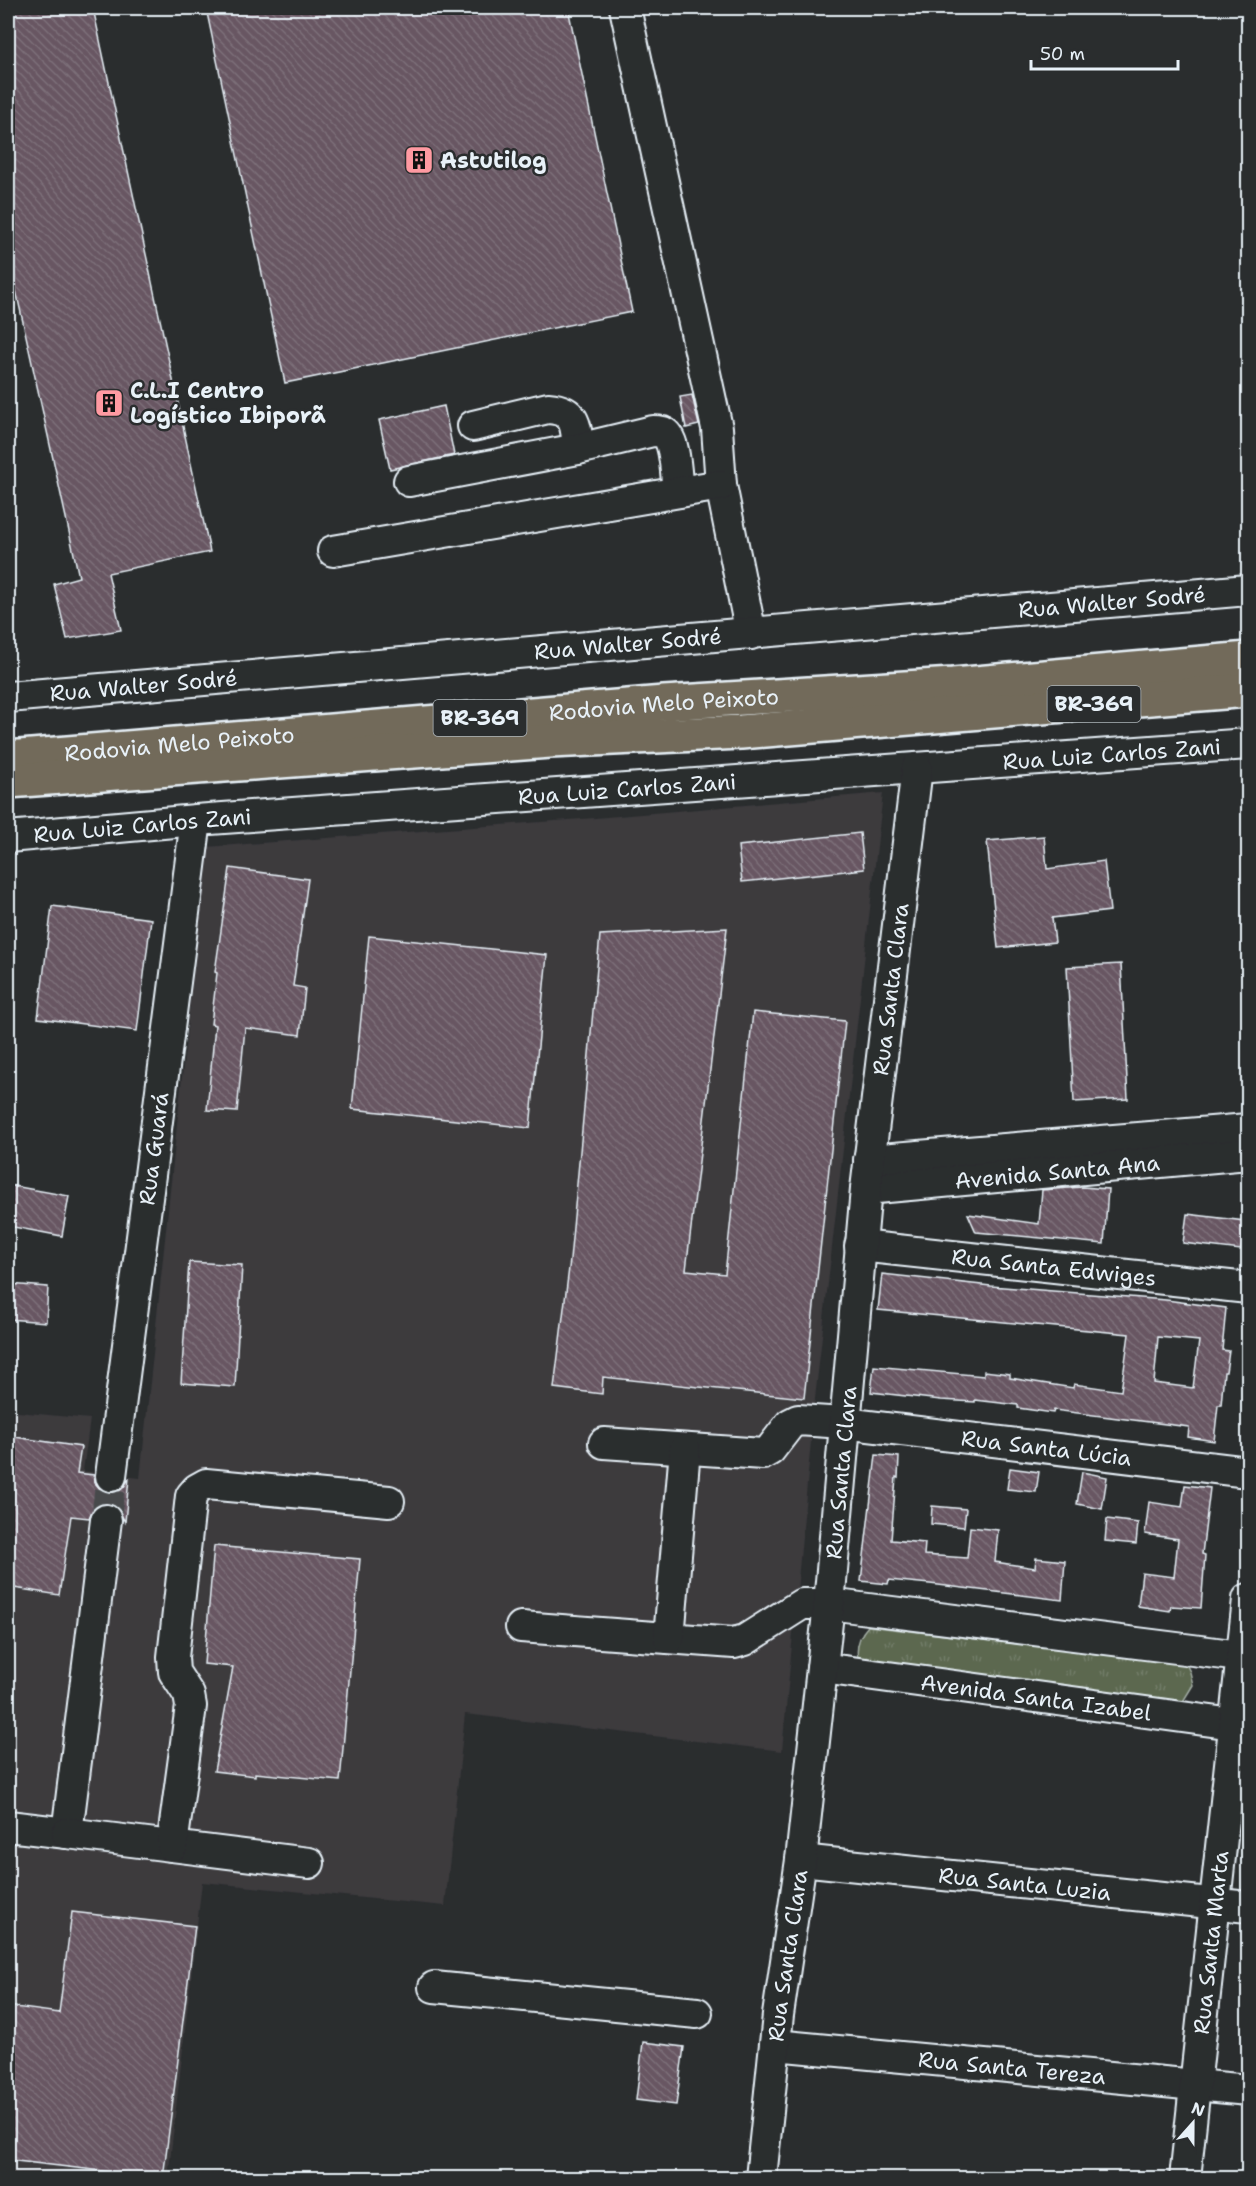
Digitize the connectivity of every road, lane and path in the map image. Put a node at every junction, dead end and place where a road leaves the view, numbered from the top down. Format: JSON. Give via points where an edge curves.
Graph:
{"nodes":[{"id":1,"x":625,"y":8,"type":"edge"},
{"id":2,"x":473,"y":426,"type":"dead end"},
{"id":3,"x":578,"y":449,"type":"junction"},
{"id":4,"x":409,"y":481,"type":"dead end"},
{"id":5,"x":720,"y":485,"type":"junction"},
{"id":6,"x":678,"y":492,"type":"junction"},
{"id":7,"x":333,"y":551,"type":"dead end"},
{"id":8,"x":1248,"y":590,"type":"edge"},
{"id":9,"x":751,"y":634,"type":"junction"},
{"id":10,"x":1248,"y":659,"type":"edge"},
{"id":11,"x":1248,"y":690,"type":"edge"},
{"id":12,"x":8,"y":697,"type":"edge"},
{"id":13,"x":1248,"y":744,"type":"edge"},
{"id":14,"x":8,"y":758,"type":"edge"},
{"id":15,"x":917,"y":768,"type":"junction"},
{"id":16,"x":8,"y":781,"type":"edge"},
{"id":17,"x":196,"y":820,"type":"junction"},
{"id":18,"x":8,"y":837,"type":"edge"},
{"id":19,"x":1248,"y":1129,"type":"edge"},
{"id":20,"x":1248,"y":1154,"type":"edge"},
{"id":21,"x":869,"y":1160,"type":"junction"},
{"id":22,"x":866,"y":1189,"type":"junction"},
{"id":23,"x":860,"y":1246,"type":"junction"},
{"id":24,"x":1248,"y":1288,"type":"edge"},
{"id":25,"x":844,"y":1423,"type":"junction"},
{"id":26,"x":604,"y":1443,"type":"dead end"},
{"id":27,"x":685,"y":1449,"type":"junction"},
{"id":28,"x":1248,"y":1472,"type":"edge"},
{"id":29,"x":111,"y":1476,"type":"tunnel mouth"},
{"id":30,"x":389,"y":1501,"type":"dead end"},
{"id":31,"x":106,"y":1520,"type":"tunnel mouth"},
{"id":32,"x":1248,"y":1599,"type":"edge"},
{"id":33,"x":829,"y":1604,"type":"junction"},
{"id":34,"x":521,"y":1627,"type":"dead end"},
{"id":35,"x":669,"y":1638,"type":"junction"},
{"id":36,"x":1245,"y":1656,"type":"edge"},
{"id":37,"x":822,"y":1668,"type":"junction"},
{"id":38,"x":1241,"y":1725,"type":"edge"},
{"id":39,"x":8,"y":1826,"type":"edge"},
{"id":40,"x":67,"y":1833,"type":"junction"},
{"id":41,"x":172,"y":1846,"type":"junction"},
{"id":42,"x":801,"y":1860,"type":"junction"},
{"id":43,"x":309,"y":1863,"type":"dead end"},
{"id":44,"x":1215,"y":1903,"type":"junction"},
{"id":45,"x":1248,"y":1907,"type":"edge"},
{"id":46,"x":434,"y":1987,"type":"dead end"},
{"id":47,"x":697,"y":2013,"type":"dead end"},
{"id":48,"x":775,"y":2044,"type":"junction"},
{"id":49,"x":1194,"y":2085,"type":"junction"},
{"id":50,"x":1248,"y":2090,"type":"edge"},
{"id":51,"x":761,"y":2178,"type":"edge"},
{"id":52,"x":1185,"y":2178,"type":"edge"}],
"edges":[{"from":1,"to":5,"type":"street","via":[[717,428]]},
{"from":2,"to":3,"type":"street","via":[[558,409],[571,416]]},
{"from":3,"to":4,"type":"street"},
{"from":3,"to":6,"type":"street","via":[[653,431],[664,432],[673,448]]},
{"from":5,"to":6,"type":"street"},
{"from":5,"to":9,"type":"street"},
{"from":6,"to":7,"type":"street"},
{"from":8,"to":9,"type":"street","name":"Rua Walter Sodré"},
{"from":9,"to":12,"type":"street","name":"Rua Walter Sodré"},
{"from":10,"to":14,"type":"main road","name":"Rodovia Melo Peixoto","number":"BR-369"},
{"from":11,"to":16,"type":"main road","name":"Rodovia Melo Peixoto","number":"BR-369","via":[[741,732],[550,741]]},
{"from":13,"to":15,"type":"street","name":"Rua Luiz Carlos Zani"},
{"from":15,"to":17,"type":"street","name":"Rua Luiz Carlos Zani"},
{"from":15,"to":21,"type":"street","name":"Rua Santa Clara"},
{"from":17,"to":18,"type":"street","name":"Rua Luiz Carlos Zani"},
{"from":17,"to":29,"type":"street","name":"Rua Guará"},
{"from":19,"to":21,"type":"street","name":"Avenida Santa Ana"},
{"from":20,"to":22,"type":"street","name":"Avenida Santa Ana"},
{"from":21,"to":22,"type":"street","name":"Rua Santa Clara"},
{"from":22,"to":23,"type":"street","name":"Rua Santa Clara"},
{"from":23,"to":24,"type":"street","name":"Rua Santa Edwiges"},
{"from":23,"to":25,"type":"street","name":"Rua Santa Clara"},
{"from":25,"to":27,"type":"street","name":"Rua Santa Lúcia","via":[[798,1420],[764,1454]]},
{"from":25,"to":28,"type":"street","name":"Rua Santa Lúcia"},
{"from":25,"to":33,"type":"street","name":"Rua Santa Clara"},
{"from":26,"to":27,"type":"street","name":"Rua Santa Lúcia"},
{"from":27,"to":35,"type":"street"},
{"from":30,"to":41,"type":"street","via":[[206,1484],[191,1496],[173,1657],[174,1672],[189,1695],[191,1706]]},
{"from":31,"to":40,"type":"street"},
{"from":32,"to":36,"type":"street","name":"Rua Santa Marta"},
{"from":33,"to":35,"type":"street","via":[[802,1604],[734,1643]]},
{"from":33,"to":36,"type":"street"},
{"from":33,"to":37,"type":"street","name":"Rua Santa Clara"},
{"from":34,"to":35,"type":"street"},
{"from":36,"to":38,"type":"street","name":"Rua Santa Marta"},
{"from":37,"to":38,"type":"street","name":"Avenida Santa Izabel"},
{"from":37,"to":42,"type":"street","name":"Rua Santa Clara"},
{"from":38,"to":44,"type":"street","name":"Rua Santa Marta"},
{"from":39,"to":40,"type":"street"},
{"from":40,"to":41,"type":"street"},
{"from":41,"to":43,"type":"street"},
{"from":42,"to":44,"type":"street","name":"Rua Santa Luzia"},
{"from":42,"to":48,"type":"street","name":"Rua Santa Clara"},
{"from":44,"to":45,"type":"street","name":"Rua Santa Luzia"},
{"from":44,"to":49,"type":"street","name":"Rua Santa Marta"},
{"from":46,"to":47,"type":"street"},
{"from":48,"to":49,"type":"street","name":"Rua Santa Tereza"},
{"from":48,"to":51,"type":"street","name":"Rua Santa Clara"},
{"from":49,"to":50,"type":"street","name":"Rua Santa Tereza"},
{"from":49,"to":52,"type":"street","name":"Rua Santa Marta"}]}
